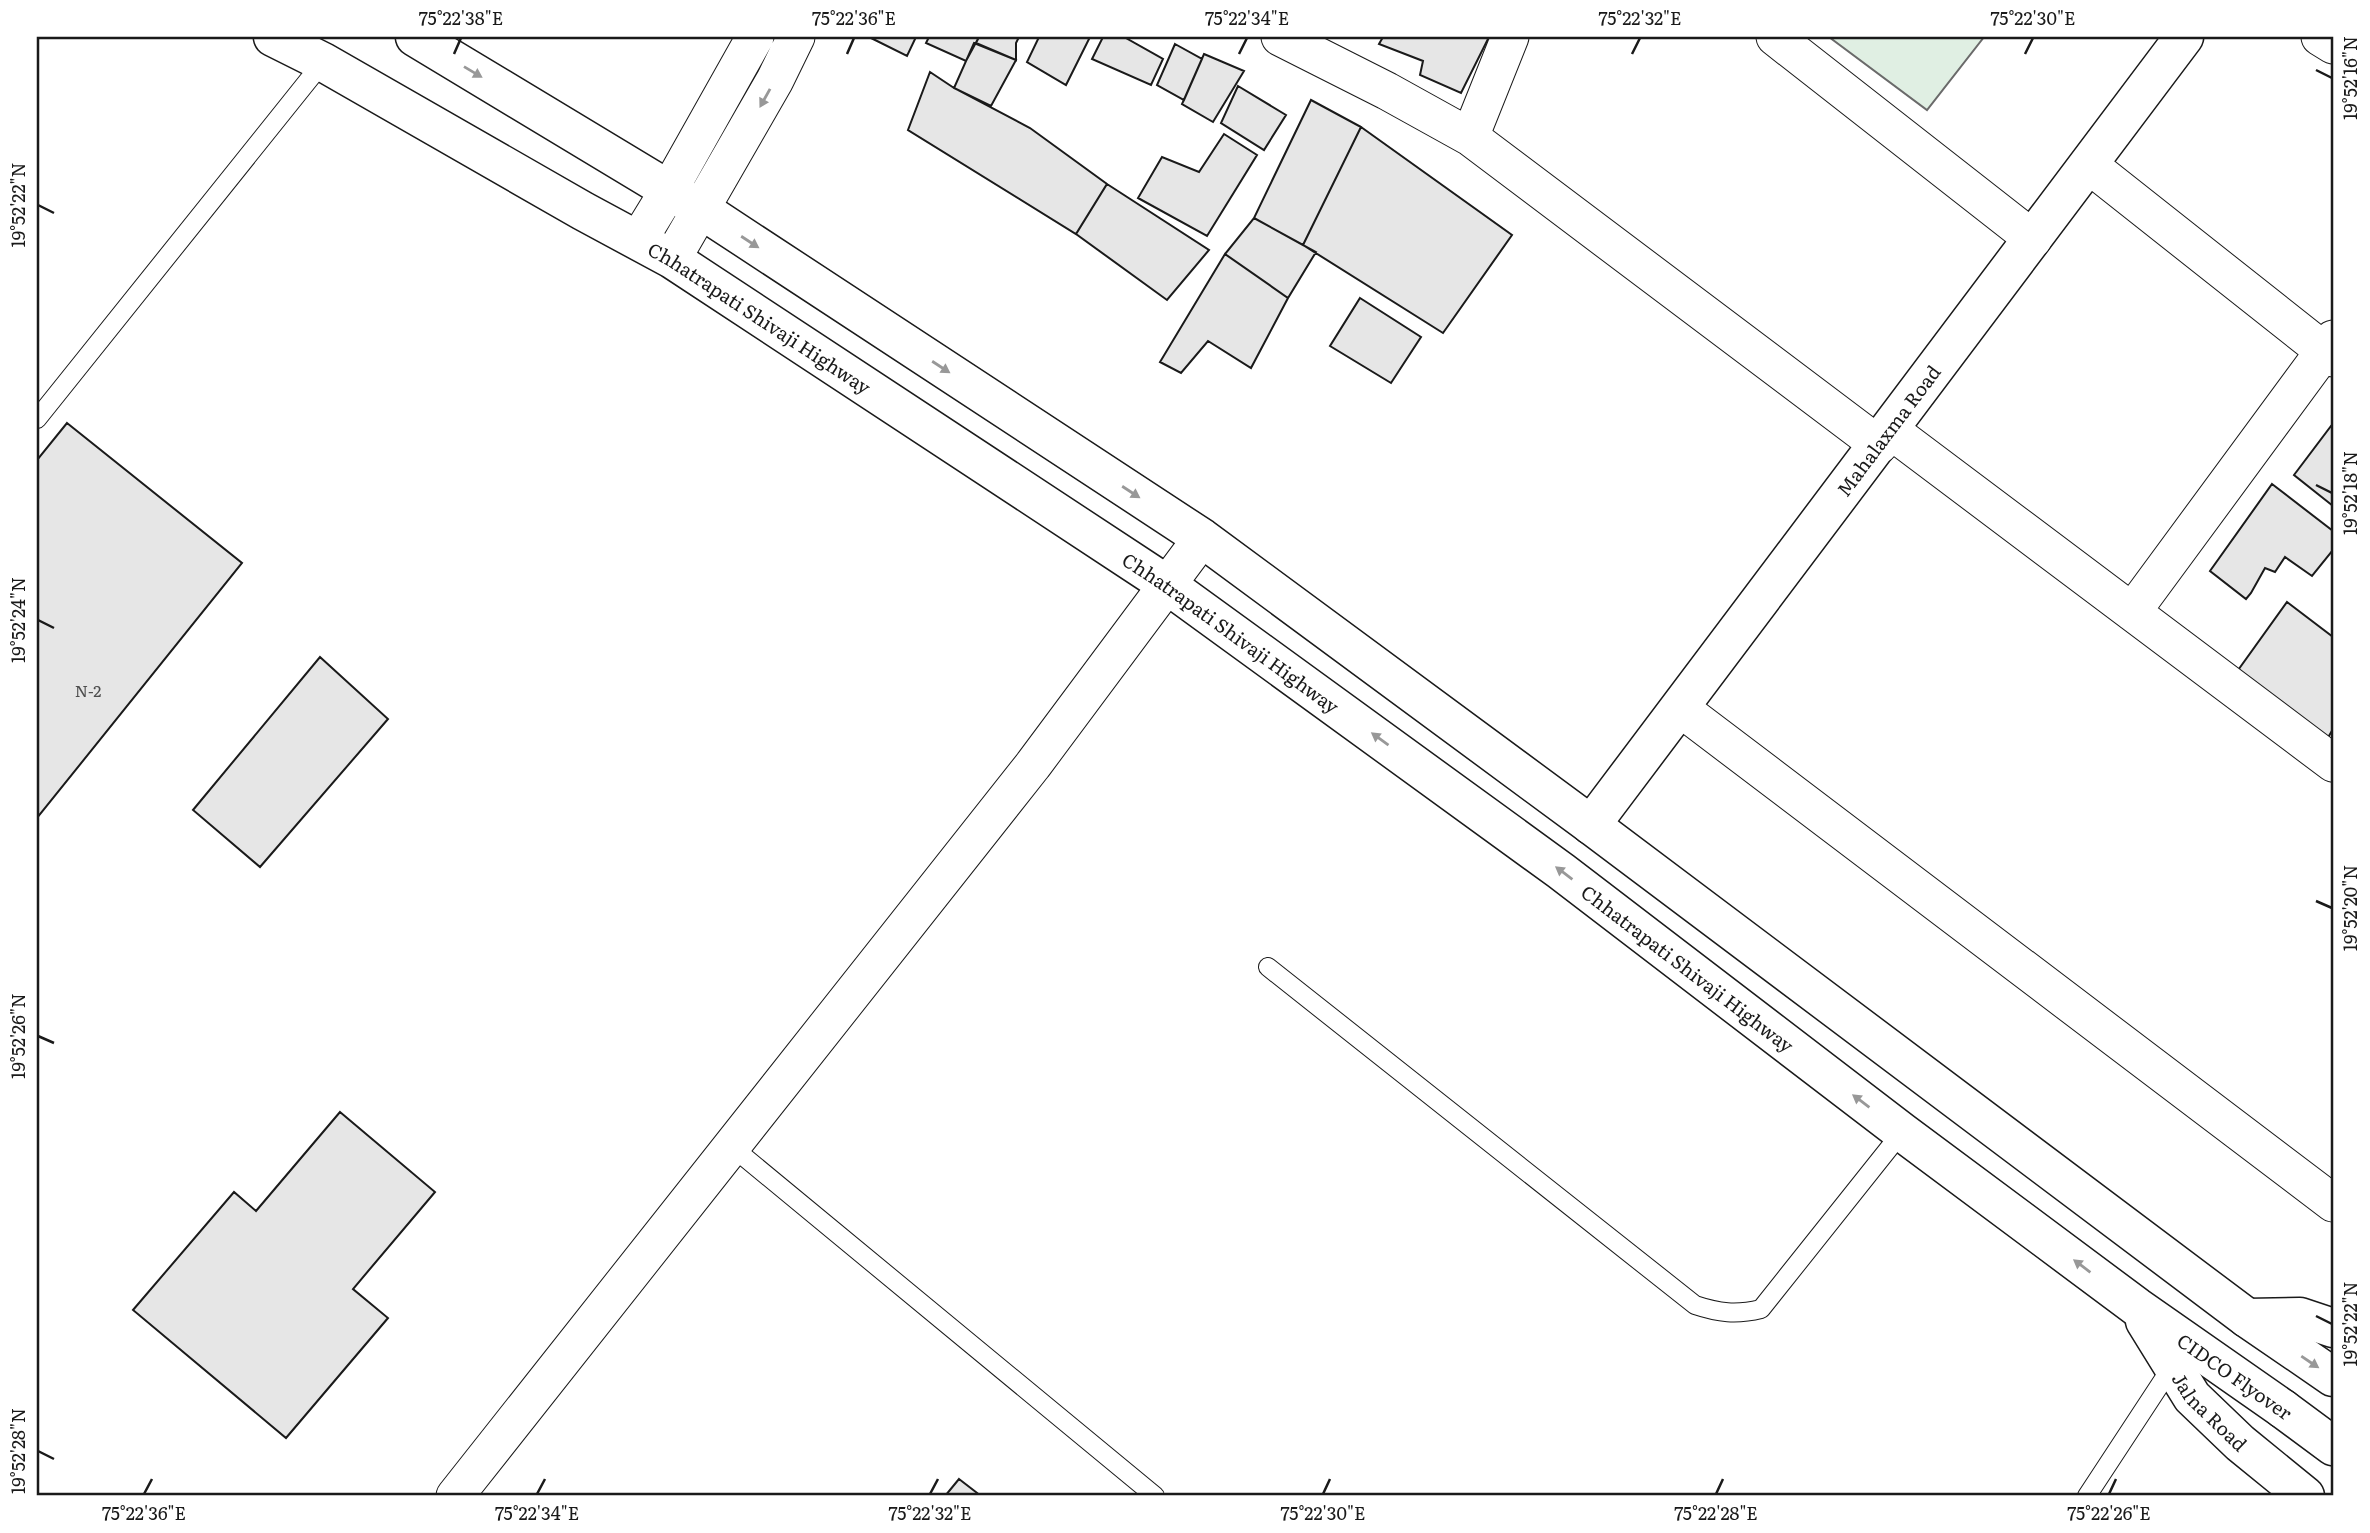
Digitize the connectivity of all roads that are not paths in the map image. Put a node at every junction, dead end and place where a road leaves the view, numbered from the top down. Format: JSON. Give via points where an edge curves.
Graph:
{"nodes":[{"id":1,"x":273,"y":37,"type":"edge"},
{"id":2,"x":415,"y":37,"type":"edge"},
{"id":3,"x":1280,"y":37,"type":"edge"},
{"id":4,"x":1510,"y":37,"type":"edge"},
{"id":5,"x":1775,"y":37,"type":"edge"},
{"id":6,"x":2184,"y":37,"type":"edge"},
{"id":7,"x":2320,"y":37,"type":"edge"},
{"id":8,"x":775,"y":40,"type":"edge"},
{"id":9,"x":2333,"y":45,"type":"edge"},
{"id":10,"x":323,"y":62,"type":"junction"},
{"id":11,"x":1470,"y":137,"type":"junction"},
{"id":12,"x":2089,"y":165,"type":"junction"},
{"id":13,"x":669,"y":190,"type":"junction"},
{"id":14,"x":702,"y":210,"type":"junction"},
{"id":15,"x":639,"y":239,"type":"junction"},
{"id":16,"x":2033,"y":239,"type":"junction"},
{"id":17,"x":672,"y":258,"type":"junction"},
{"id":18,"x":2330,"y":350,"type":"edge"},
{"id":19,"x":37,"y":419,"type":"edge"},
{"id":20,"x":1884,"y":438,"type":"junction"},
{"id":21,"x":1202,"y":538,"type":"junction"},
{"id":22,"x":1166,"y":584,"type":"junction"},
{"id":23,"x":2132,"y":612,"type":"junction"},
{"id":24,"x":1680,"y":708,"type":"junction"},
{"id":25,"x":2333,"y":763,"type":"edge"},
{"id":26,"x":1591,"y":825,"type":"junction"},
{"id":27,"x":1268,"y":967,"type":"dead end"},
{"id":28,"x":1902,"y":1132,"type":"junction"},
{"id":29,"x":731,"y":1146,"type":"junction"},
{"id":30,"x":2333,"y":1203,"type":"edge"},
{"id":31,"x":2137,"y":1307,"type":"junction"},
{"id":32,"x":2247,"y":1318,"type":"junction"},
{"id":33,"x":2333,"y":1328,"type":"edge"},
{"id":34,"x":2173,"y":1365,"type":"junction"},
{"id":35,"x":2333,"y":1377,"type":"edge"},
{"id":36,"x":2333,"y":1446,"type":"edge"},
{"id":37,"x":454,"y":1496,"type":"edge"},
{"id":38,"x":1155,"y":1496,"type":"edge"},
{"id":39,"x":2087,"y":1496,"type":"edge"},
{"id":40,"x":2305,"y":1496,"type":"edge"}],
"edges":[{"from":1,"to":10,"type":"main road","name":"Chhatrapati Shivaji Highway"},
{"from":2,"to":13,"type":"main road","one_way":true},
{"from":3,"to":11,"type":"street"},
{"from":4,"to":11,"type":"street"},
{"from":5,"to":16,"type":"street"},
{"from":6,"to":12,"type":"main road","name":"Mahalaxma Road"},
{"from":7,"to":9,"type":"street"},
{"from":8,"to":13,"type":"street"},
{"from":8,"to":14,"type":"street","one_way":true},
{"from":10,"to":15,"type":"main road","name":"Chhatrapati Shivaji Highway"},
{"from":10,"to":19,"type":"lane"},
{"from":11,"to":20,"type":"street"},
{"from":12,"to":16,"type":"main road","name":"Mahalaxma Road"},
{"from":12,"to":18,"type":"street"},
{"from":13,"to":14,"type":"main road"},
{"from":13,"to":15,"type":"street"},
{"from":14,"to":17,"type":"street"},
{"from":14,"to":21,"type":"main road","one_way":true},
{"from":15,"to":17,"type":"main road","name":"Chhatrapati Shivaji Highway"},
{"from":16,"to":20,"type":"main road","name":"Mahalaxma Road"},
{"from":17,"to":22,"type":"main road","name":"Chhatrapati Shivaji Highway"},
{"from":18,"to":23,"type":"street"},
{"from":20,"to":23,"type":"street"},
{"from":20,"to":24,"type":"main road","name":"Mahalaxma Road"},
{"from":21,"to":22,"type":"street"},
{"from":21,"to":26,"type":"main road"},
{"from":28,"to":22,"type":"main road","name":"Chhatrapati Shivaji Highway","one_way":true,"via":[[1561,871]]},
{"from":22,"to":29,"type":"street","via":[[1033,765]]},
{"from":23,"to":25,"type":"street"},
{"from":24,"to":26,"type":"main road","name":"Mahalaxma Road"},
{"from":24,"to":30,"type":"street"},
{"from":26,"to":32,"type":"main road"},
{"from":27,"to":28,"type":"lane","via":[[1695,1305],[1718,1313],[1761,1309]]},
{"from":31,"to":28,"type":"main road","name":"Chhatrapati Shivaji Highway","one_way":true},
{"from":29,"to":37,"type":"street"},
{"from":29,"to":38,"type":"lane"},
{"from":31,"to":34,"type":"main road","name":"Jalna Road"},
{"from":31,"to":36,"type":"main road","name":"CIDCO Flyover"},
{"from":32,"to":33,"type":"main road","via":[[2300,1317]]},
{"from":32,"to":35,"type":"main road","one_way":true},
{"from":34,"to":39,"type":"lane"},
{"from":34,"to":40,"type":"main road","name":"Jalna Road","via":[[2192,1397]]}]}
